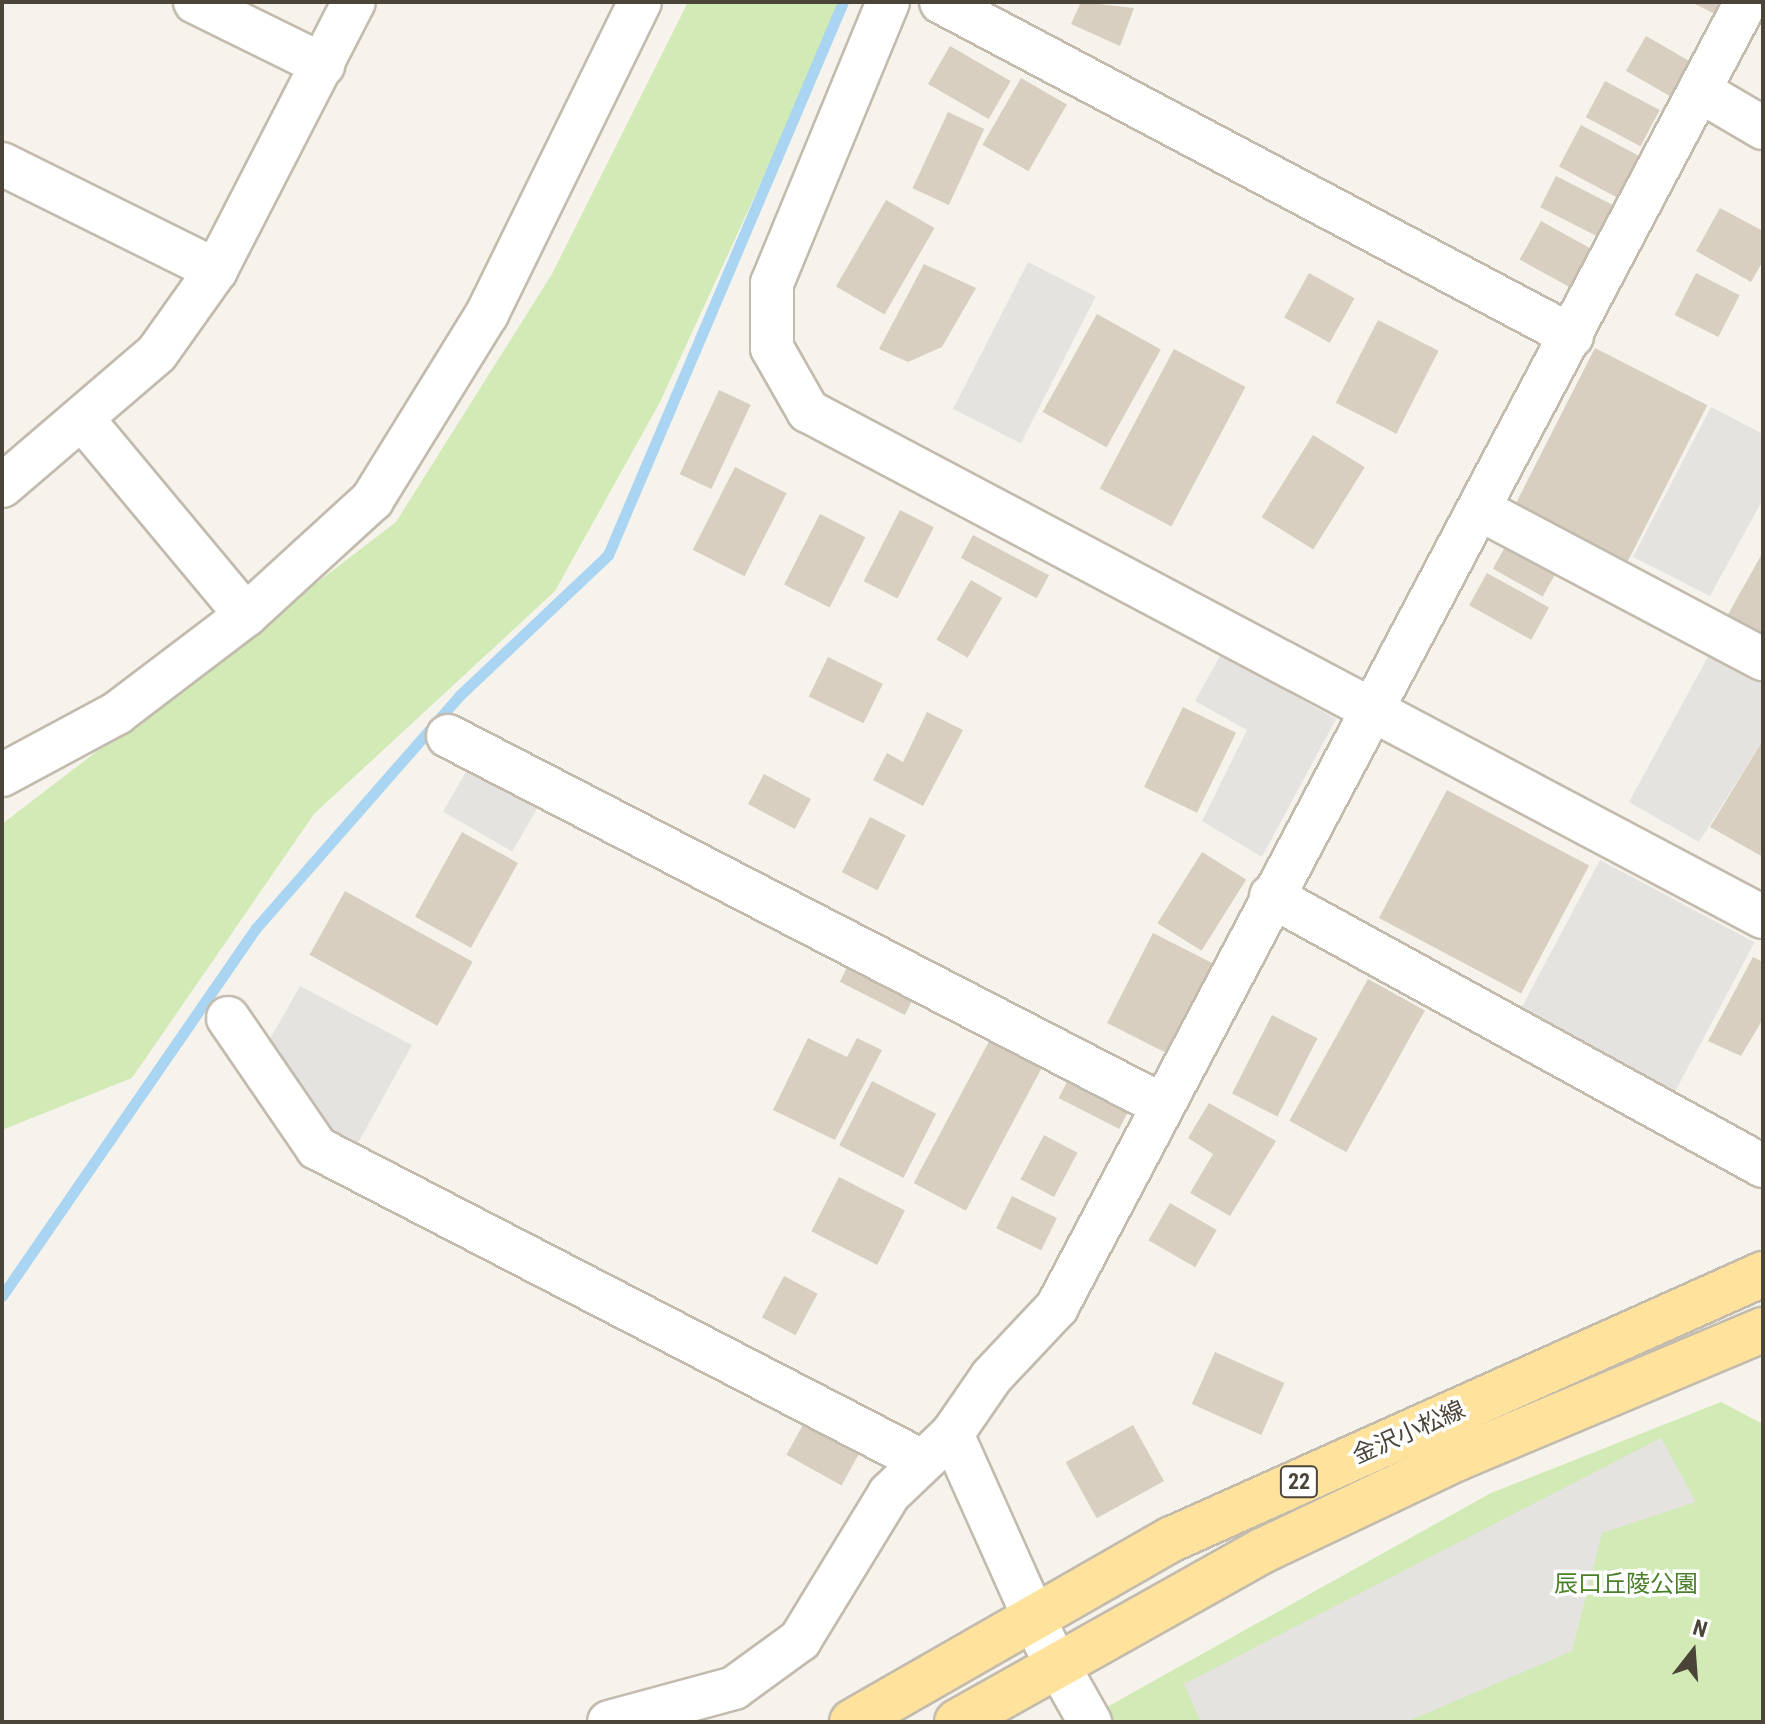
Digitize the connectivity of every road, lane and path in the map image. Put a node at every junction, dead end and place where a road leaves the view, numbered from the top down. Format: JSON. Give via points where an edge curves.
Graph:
{"nodes":[{"id":1,"x":195,"y":2,"type":"edge"},
{"id":2,"x":354,"y":2,"type":"edge"},
{"id":3,"x":640,"y":2,"type":"edge"},
{"id":4,"x":888,"y":2,"type":"edge"},
{"id":5,"x":941,"y":2,"type":"edge"},
{"id":6,"x":1746,"y":2,"type":"edge"},
{"id":7,"x":323,"y":65,"type":"junction"},
{"id":8,"x":1700,"y":91,"type":"junction"},
{"id":9,"x":1763,"y":128,"type":"edge"},
{"id":10,"x":2,"y":166,"type":"edge"},
{"id":11,"x":216,"y":270,"type":"junction"},
{"id":12,"x":1572,"y":336,"type":"junction"},
{"id":13,"x":85,"y":422,"type":"junction"},
{"id":14,"x":2,"y":486,"type":"edge"},
{"id":15,"x":1481,"y":510,"type":"junction"},
{"id":16,"x":246,"y":615,"type":"junction"},
{"id":17,"x":1763,"y":659,"type":"edge"},
{"id":18,"x":1370,"y":708,"type":"junction"},
{"id":19,"x":448,"y":736,"type":"dead end"},
{"id":20,"x":2,"y":775,"type":"edge"},
{"id":21,"x":1271,"y":896,"type":"junction"},
{"id":22,"x":1763,"y":917,"type":"edge"},
{"id":23,"x":228,"y":1018,"type":"dead end"},
{"id":24,"x":1160,"y":1104,"type":"junction"},
{"id":25,"x":1763,"y":1166,"type":"edge"},
{"id":26,"x":1763,"y":1274,"type":"edge"},
{"id":27,"x":1763,"y":1330,"type":"edge"},
{"id":28,"x":952,"y":1434,"type":"junction"},
{"id":29,"x":918,"y":1459,"type":"junction"},
{"id":30,"x":1033,"y":1615,"type":"junction"},
{"id":31,"x":1058,"y":1668,"type":"junction"},
{"id":32,"x":609,"y":1722,"type":"edge"},
{"id":33,"x":852,"y":1722,"type":"edge"},
{"id":34,"x":957,"y":1722,"type":"edge"},
{"id":35,"x":1090,"y":1722,"type":"edge"}],
"edges":[{"from":1,"to":7,"type":"street"},
{"from":2,"to":7,"type":"street"},
{"from":3,"to":16,"type":"street","via":[[487,314],[372,500]]},
{"from":4,"to":18,"type":"street","via":[[772,283],[772,348],[808,411]]},
{"from":5,"to":12,"type":"street"},
{"from":6,"to":8,"type":"street"},
{"from":7,"to":11,"type":"street"},
{"from":8,"to":9,"type":"street"},
{"from":8,"to":12,"type":"street"},
{"from":10,"to":11,"type":"street"},
{"from":11,"to":13,"type":"street","via":[[157,353]]},
{"from":12,"to":15,"type":"street"},
{"from":13,"to":14,"type":"street"},
{"from":13,"to":16,"type":"street"},
{"from":15,"to":17,"type":"street"},
{"from":15,"to":18,"type":"street"},
{"from":16,"to":20,"type":"street","via":[[117,713]]},
{"from":18,"to":21,"type":"street"},
{"from":18,"to":22,"type":"street"},
{"from":19,"to":24,"type":"street"},
{"from":21,"to":24,"type":"street"},
{"from":21,"to":25,"type":"street"},
{"from":23,"to":29,"type":"street","via":[[317,1148]]},
{"from":24,"to":28,"type":"street","via":[[1057,1307],[992,1376]]},
{"from":26,"to":30,"type":"main road","name":"金沢小松線","number":"22","via":[[1172,1539]]},
{"from":27,"to":31,"type":"main road","name":"金沢小松線","number":"22","via":[[1458,1458],[1262,1551]]},
{"from":28,"to":29,"type":"street"},
{"from":28,"to":30,"type":"street"},
{"from":29,"to":32,"type":"street","via":[[800,1640],[734,1688]]},
{"from":30,"to":31,"type":"street"},
{"from":30,"to":33,"type":"main road","name":"金沢小松線","number":"22"},
{"from":31,"to":34,"type":"main road","name":"金沢小松線","number":"22"},
{"from":31,"to":35,"type":"street"}]}
